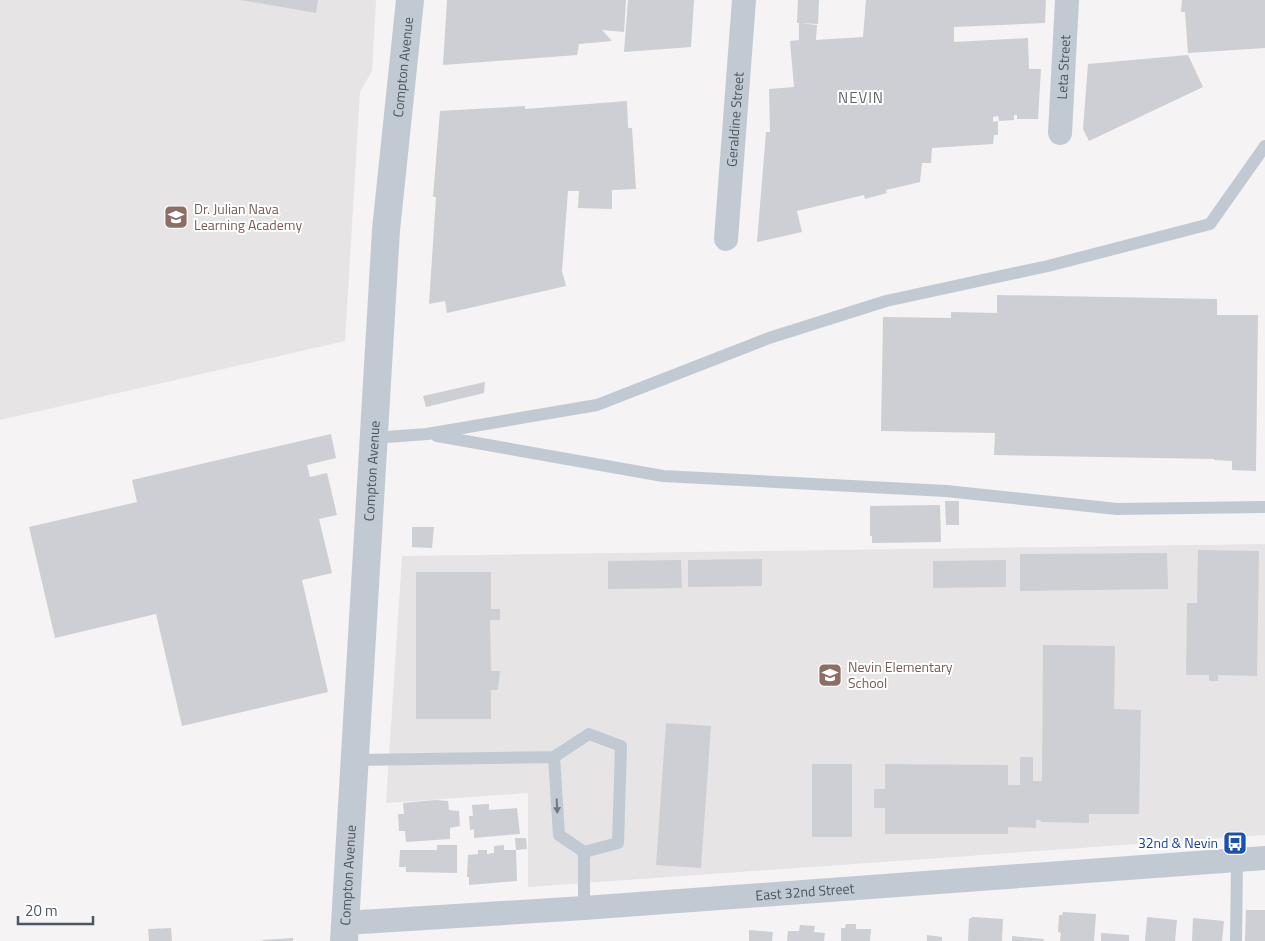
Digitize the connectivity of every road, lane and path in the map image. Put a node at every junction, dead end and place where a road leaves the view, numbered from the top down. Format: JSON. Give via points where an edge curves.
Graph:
{"nodes":[{"id":1,"x":410,"y":0,"type":"edge"},
{"id":2,"x":744,"y":0,"type":"edge"},
{"id":3,"x":1067,"y":0,"type":"edge"},
{"id":4,"x":1060,"y":133,"type":"dead end"},
{"id":5,"x":1265,"y":146,"type":"edge"},
{"id":6,"x":726,"y":239,"type":"dead end"},
{"id":7,"x":427,"y":434,"type":"junction"},
{"id":8,"x":373,"y":438,"type":"junction"},
{"id":9,"x":1265,"y":507,"type":"edge"},
{"id":10,"x":554,"y":757,"type":"junction"},
{"id":11,"x":355,"y":760,"type":"junction"},
{"id":12,"x":584,"y":852,"type":"junction"},
{"id":13,"x":1265,"y":858,"type":"edge"},
{"id":14,"x":1237,"y":861,"type":"junction"},
{"id":15,"x":584,"y":908,"type":"junction"},
{"id":16,"x":344,"y":932,"type":"edge"},
{"id":17,"x":1236,"y":941,"type":"edge"}],
"edges":[{"from":1,"to":8,"type":"street","name":"Compton Avenue","via":[[386,230]]},
{"from":2,"to":6,"type":"street","name":"Geraldine Street"},
{"from":3,"to":4,"type":"street","name":"Leta Street"},
{"from":5,"to":7,"type":"lane","via":[[1210,224],[1048,266],[886,301],[769,338],[597,406]]},
{"from":7,"to":8,"type":"lane"},
{"from":7,"to":9,"type":"lane","via":[[663,476],[946,491],[1117,509]]},
{"from":8,"to":11,"type":"street","name":"Compton Avenue"},
{"from":10,"to":11,"type":"lane"},
{"from":10,"to":12,"type":"lane","one_way":true,"via":[[558,835]]},
{"from":10,"to":12,"type":"lane","via":[[589,734],[621,746],[618,843]]},
{"from":11,"to":16,"type":"street","name":"Compton Avenue"},
{"from":12,"to":15,"type":"lane"},
{"from":13,"to":14,"type":"street","name":"East 32nd Street"},
{"from":14,"to":15,"type":"street","name":"East 32nd Street"},
{"from":14,"to":17,"type":"lane"},
{"from":15,"to":16,"type":"street","name":"East 32nd Street"}]}
